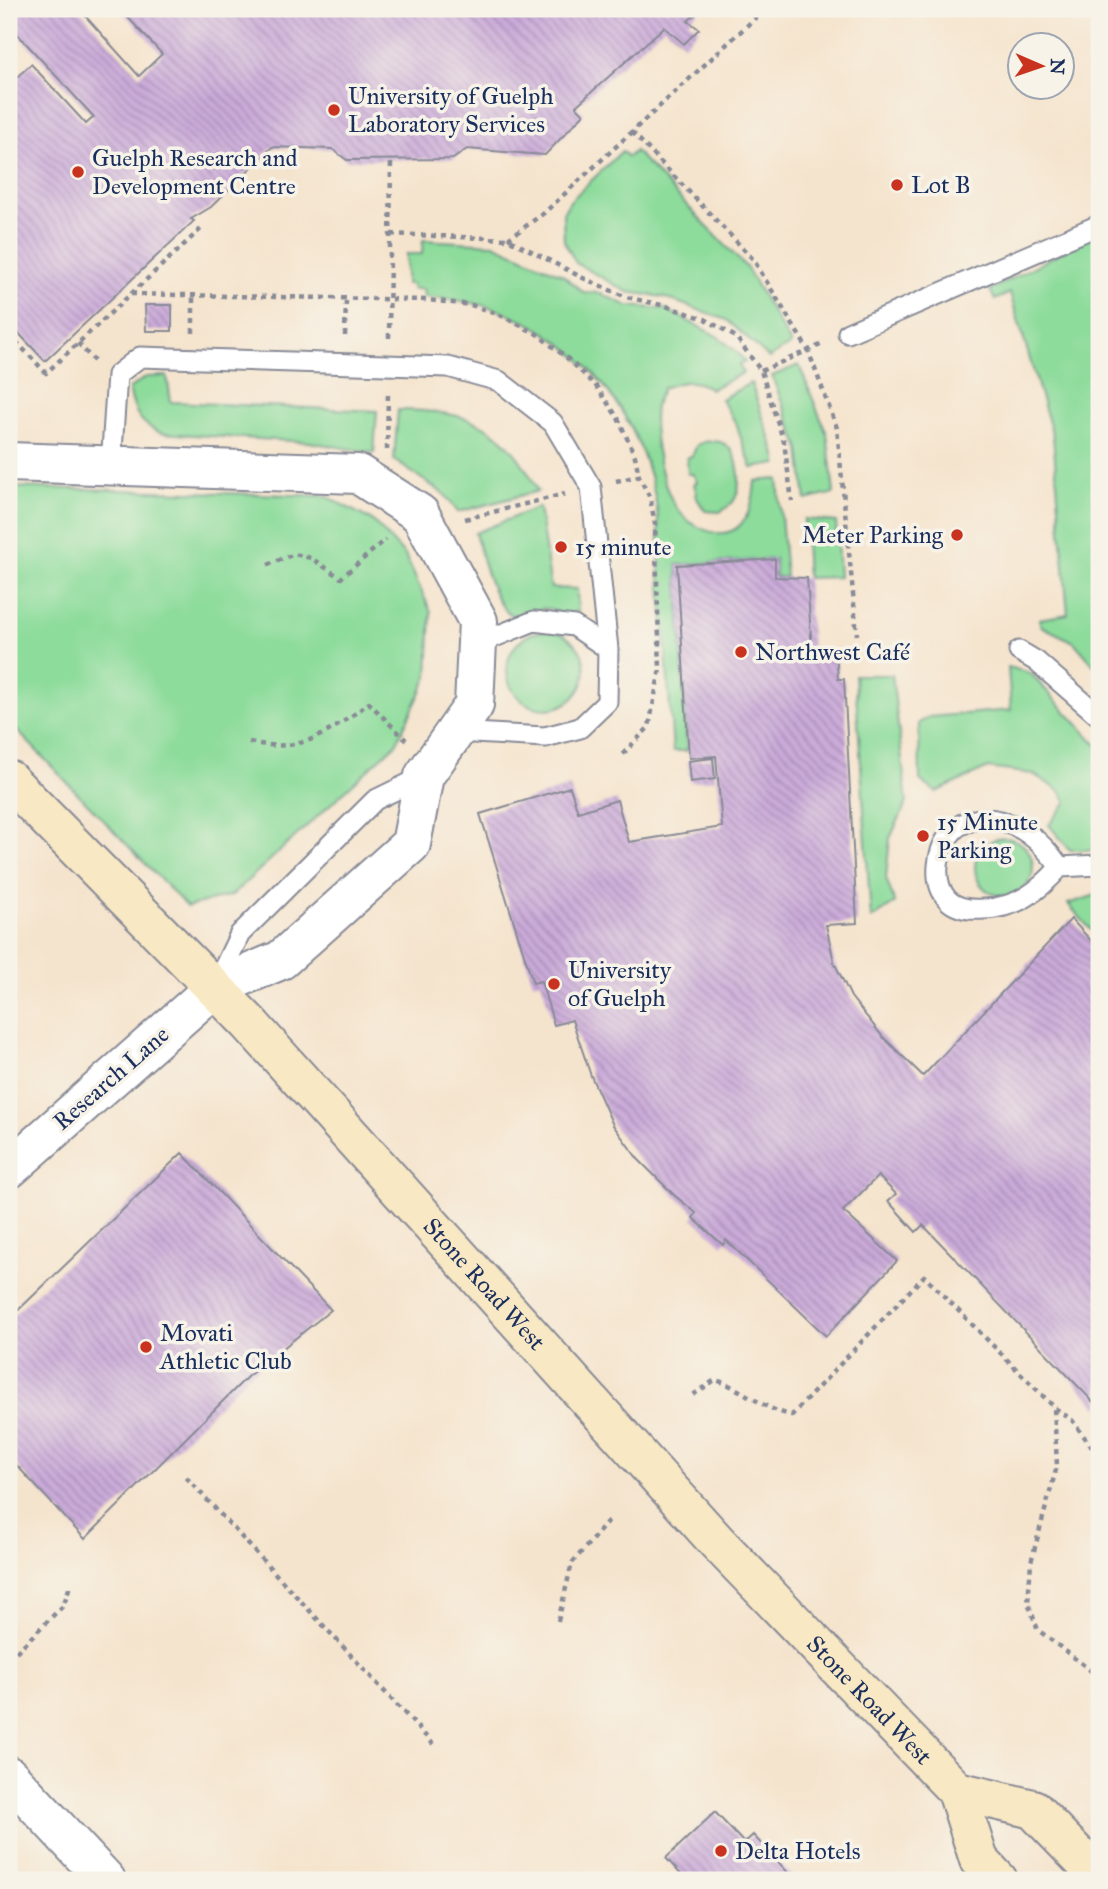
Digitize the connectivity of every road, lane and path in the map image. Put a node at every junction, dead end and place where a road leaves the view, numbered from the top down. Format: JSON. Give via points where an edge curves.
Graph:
{"nodes":[{"id":1,"x":765,"y":9,"type":"edge"},
{"id":2,"x":632,"y":132,"type":"junction"},
{"id":3,"x":391,"y":160,"type":"dead end"},
{"id":4,"x":1099,"y":225,"type":"edge"},
{"id":5,"x":203,"y":227,"type":"dead end"},
{"id":6,"x":391,"y":234,"type":"junction"},
{"id":7,"x":508,"y":239,"type":"junction"},
{"id":8,"x":131,"y":294,"type":"junction"},
{"id":9,"x":193,"y":295,"type":"junction"},
{"id":10,"x":346,"y":299,"type":"junction"},
{"id":11,"x":389,"y":299,"type":"junction"},
{"id":12,"x":848,"y":333,"type":"joint"},
{"id":13,"x":9,"y":334,"type":"edge"},
{"id":14,"x":389,"y":339,"type":"dead end"},
{"id":15,"x":808,"y":350,"type":"junction"},
{"id":16,"x":193,"y":359,"type":"junction"},
{"id":17,"x":345,"y":363,"type":"junction"},
{"id":18,"x":761,"y":371,"type":"junction"},
{"id":19,"x":388,"y":390,"type":"dead end"},
{"id":20,"x":387,"y":457,"type":"dead end"},
{"id":21,"x":9,"y":462,"type":"edge"},
{"id":22,"x":111,"y":466,"type":"junction"},
{"id":23,"x":639,"y":476,"type":"junction"},
{"id":24,"x":608,"y":482,"type":"dead end"},
{"id":25,"x":572,"y":492,"type":"dead end"},
{"id":26,"x":792,"y":501,"type":"dead end"},
{"id":27,"x":463,"y":520,"type":"dead end"},
{"id":28,"x":386,"y":539,"type":"dead end"},
{"id":29,"x":268,"y":565,"type":"dead end"},
{"id":30,"x":857,"y":635,"type":"dead end"},
{"id":31,"x":477,"y":644,"type":"junction"},
{"id":32,"x":608,"y":649,"type":"junction"},
{"id":33,"x":1019,"y":651,"type":"dead end"},
{"id":34,"x":1099,"y":716,"type":"edge"},
{"id":35,"x":455,"y":732,"type":"junction"},
{"id":36,"x":249,"y":742,"type":"dead end"},
{"id":37,"x":620,"y":757,"type":"dead end"},
{"id":38,"x":428,"y":771,"type":"junction"},
{"id":39,"x":9,"y":780,"type":"edge"},
{"id":40,"x":1099,"y":865,"type":"edge"},
{"id":41,"x":1060,"y":867,"type":"junction"},
{"id":42,"x":214,"y":988,"type":"junction"},
{"id":43,"x":9,"y":1169,"type":"edge"},
{"id":44,"x":693,"y":1395,"type":"dead end"},
{"id":45,"x":1054,"y":1407,"type":"junction"},
{"id":46,"x":1099,"y":1457,"type":"edge"},
{"id":47,"x":186,"y":1477,"type":"dead end"},
{"id":48,"x":610,"y":1519,"type":"dead end"},
{"id":49,"x":71,"y":1583,"type":"dead end"},
{"id":50,"x":558,"y":1621,"type":"dead end"},
{"id":51,"x":9,"y":1659,"type":"edge"},
{"id":52,"x":1099,"y":1677,"type":"edge"},
{"id":53,"x":433,"y":1744,"type":"dead end"},
{"id":54,"x":9,"y":1776,"type":"edge"},
{"id":55,"x":957,"y":1791,"type":"junction"},
{"id":56,"x":1099,"y":1877,"type":"edge"},
{"id":57,"x":106,"y":1880,"type":"edge"},
{"id":58,"x":998,"y":1880,"type":"edge"}],
"edges":[{"from":1,"to":2,"type":"path"},
{"from":2,"to":7,"type":"path","via":[[544,213]]},
{"from":2,"to":15,"type":"path","via":[[753,259]]},
{"from":3,"to":6,"type":"path"},
{"from":4,"to":12,"type":"lane"},
{"from":5,"to":8,"type":"path"},
{"from":6,"to":7,"type":"path"},
{"from":6,"to":11,"type":"path"},
{"from":7,"to":18,"type":"path","via":[[626,297],[705,319],[736,337]]},
{"from":8,"to":9,"type":"path"},
{"from":8,"to":13,"type":"path","via":[[46,373]]},
{"from":9,"to":10,"type":"path"},
{"from":9,"to":16,"type":"path"},
{"from":10,"to":11,"type":"path"},
{"from":10,"to":17,"type":"path"},
{"from":11,"to":14,"type":"path"},
{"from":11,"to":23,"type":"path","via":[[471,305],[537,334],[596,386],[618,418]]},
{"from":12,"to":15,"type":"path"},
{"from":15,"to":18,"type":"path"},
{"from":15,"to":30,"type":"path","via":[[837,428]]},
{"from":16,"to":17,"type":"lane"},
{"from":16,"to":22,"type":"lane","via":[[140,358],[117,375]]},
{"from":17,"to":32,"type":"lane","via":[[448,367],[499,382],[553,423],[591,487]]},
{"from":18,"to":26,"type":"path","via":[[784,442]]},
{"from":19,"to":20,"type":"path"},
{"from":21,"to":22,"type":"street"},
{"from":22,"to":31,"type":"street","via":[[358,474],[420,514],[478,621]]},
{"from":23,"to":24,"type":"path"},
{"from":23,"to":37,"type":"path","via":[[650,498],[654,524],[660,669],[649,727]]},
{"from":25,"to":27,"type":"path"},
{"from":28,"to":29,"type":"path","via":[[341,578],[311,558],[294,554]]},
{"from":31,"to":32,"type":"lane","via":[[534,621],[574,626]]},
{"from":31,"to":35,"type":"street","via":[[474,705]]},
{"from":32,"to":35,"type":"lane","via":[[607,702],[580,728],[545,737]]},
{"from":33,"to":34,"type":"lane"},
{"from":35,"to":38,"type":"street"},
{"from":36,"to":38,"type":"path","via":[[295,745],[327,734],[369,703]]},
{"from":38,"to":42,"type":"lane","via":[[375,800],[240,934]]},
{"from":38,"to":42,"type":"street","name":"Research Lane","via":[[411,844],[281,960]]},
{"from":39,"to":42,"type":"main road","name":"Stone Road West"},
{"from":40,"to":41,"type":"lane"},
{"from":41,"to":41,"type":"lane","via":[[1027,832],[989,819],[964,823],[952,831],[938,864],[946,898],[976,909],[1024,900]]},
{"from":42,"to":43,"type":"street","name":"Research Lane"},
{"from":42,"to":55,"type":"main road","name":"Stone Road West","via":[[717,1542]]},
{"from":44,"to":45,"type":"path","via":[[715,1380],[792,1415],[924,1276]]},
{"from":45,"to":46,"type":"path","via":[[1072,1420]]},
{"from":45,"to":52,"type":"path","via":[[1057,1466],[1031,1562],[1028,1603],[1038,1630]]},
{"from":47,"to":53,"type":"path"},
{"from":48,"to":50,"type":"path","via":[[572,1563]]},
{"from":49,"to":51,"type":"path","via":[[63,1606]]},
{"from":54,"to":57,"type":"street"},
{"from":55,"to":56,"type":"main road","via":[[1033,1810]]},
{"from":55,"to":58,"type":"main road","name":"Stone Road West","via":[[979,1860]]}]}
